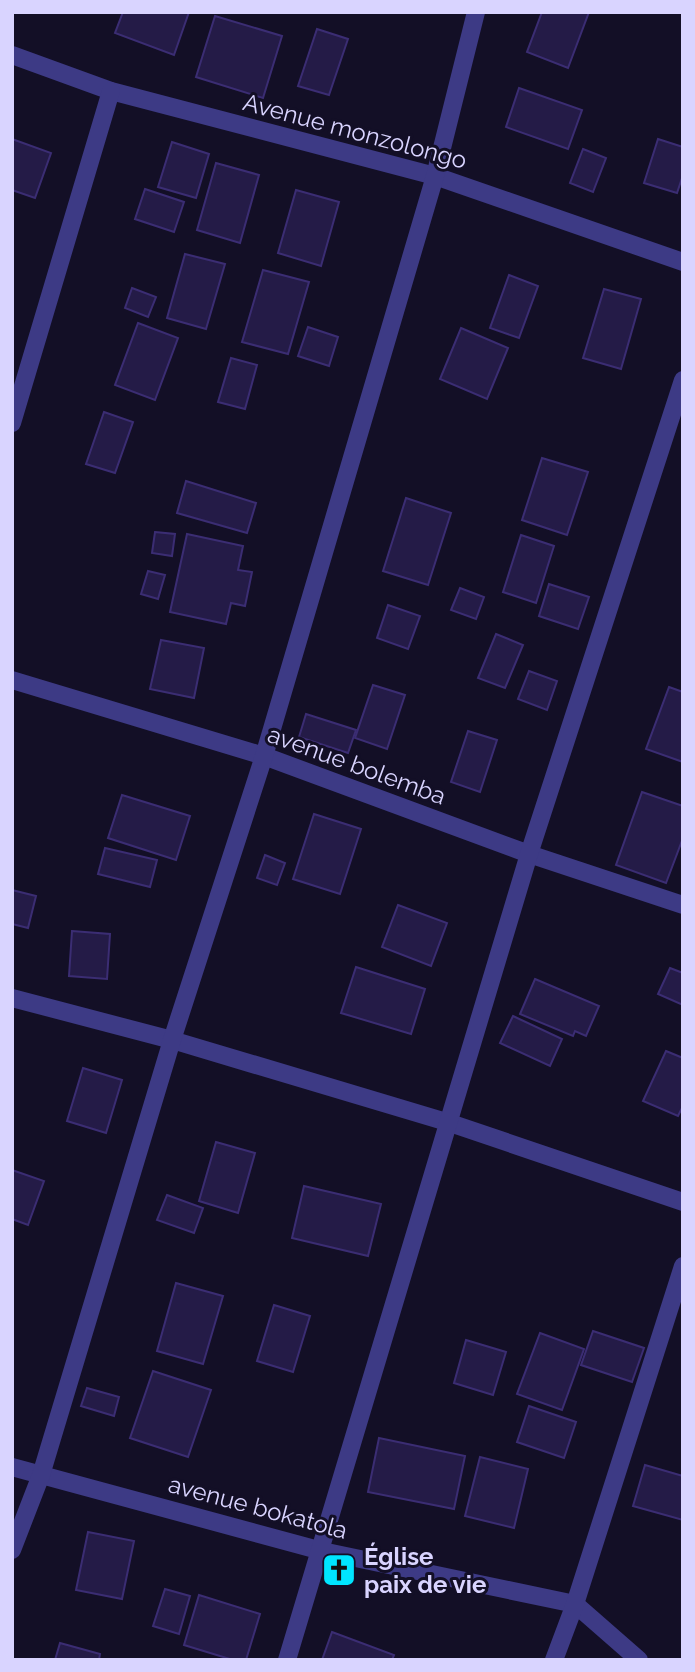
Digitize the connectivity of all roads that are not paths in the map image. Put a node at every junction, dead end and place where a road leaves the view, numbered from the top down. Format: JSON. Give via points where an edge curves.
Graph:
{"nodes":[{"id":1,"x":476,"y":12,"type":"edge"},
{"id":2,"x":12,"y":55,"type":"edge"},
{"id":3,"x":111,"y":91,"type":"junction"},
{"id":4,"x":435,"y":176,"type":"junction"},
{"id":5,"x":683,"y":262,"type":"edge"},
{"id":6,"x":12,"y":361,"type":"edge"},
{"id":7,"x":30,"y":366,"type":"junction"},
{"id":8,"x":683,"y":380,"type":"edge"},
{"id":9,"x":12,"y":423,"type":"edge"},
{"id":10,"x":12,"y":680,"type":"edge"},
{"id":11,"x":264,"y":756,"type":"junction"},
{"id":12,"x":529,"y":854,"type":"junction"},
{"id":13,"x":683,"y":905,"type":"edge"},
{"id":14,"x":12,"y":998,"type":"edge"},
{"id":15,"x":172,"y":1040,"type":"junction"},
{"id":16,"x":450,"y":1123,"type":"junction"},
{"id":17,"x":683,"y":1202,"type":"edge"},
{"id":18,"x":683,"y":1266,"type":"edge"},
{"id":19,"x":12,"y":1467,"type":"edge"},
{"id":20,"x":41,"y":1475,"type":"junction"},
{"id":21,"x":12,"y":1550,"type":"edge"},
{"id":22,"x":321,"y":1551,"type":"junction"},
{"id":23,"x":575,"y":1604,"type":"junction"},
{"id":24,"x":287,"y":1660,"type":"edge"},
{"id":25,"x":554,"y":1660,"type":"edge"},
{"id":26,"x":639,"y":1660,"type":"edge"}],
"edges":[{"from":1,"to":4,"type":"street"},
{"from":2,"to":3,"type":"street","name":"Avenue monzolongo"},
{"from":3,"to":4,"type":"street","name":"Avenue monzolongo"},
{"from":3,"to":7,"type":"street"},
{"from":4,"to":5,"type":"street","name":"Avenue monzolongo"},
{"from":4,"to":11,"type":"street"},
{"from":6,"to":7,"type":"street"},
{"from":7,"to":9,"type":"street"},
{"from":8,"to":12,"type":"street"},
{"from":10,"to":11,"type":"street","name":"avenue bolemba"},
{"from":11,"to":12,"type":"street","name":"avenue bolemba"},
{"from":11,"to":15,"type":"street"},
{"from":12,"to":13,"type":"street","name":"avenue bolemba"},
{"from":12,"to":16,"type":"street"},
{"from":14,"to":15,"type":"street"},
{"from":15,"to":16,"type":"street"},
{"from":15,"to":20,"type":"street"},
{"from":16,"to":17,"type":"street"},
{"from":16,"to":22,"type":"street"},
{"from":18,"to":23,"type":"street"},
{"from":19,"to":20,"type":"street","name":"avenue bokatola"},
{"from":20,"to":21,"type":"street"},
{"from":20,"to":22,"type":"street","name":"avenue bokatola"},
{"from":22,"to":23,"type":"street","name":"avenue bokatola"},
{"from":22,"to":24,"type":"street"},
{"from":23,"to":25,"type":"street"},
{"from":23,"to":26,"type":"street","name":"avenue bokatola"}]}
